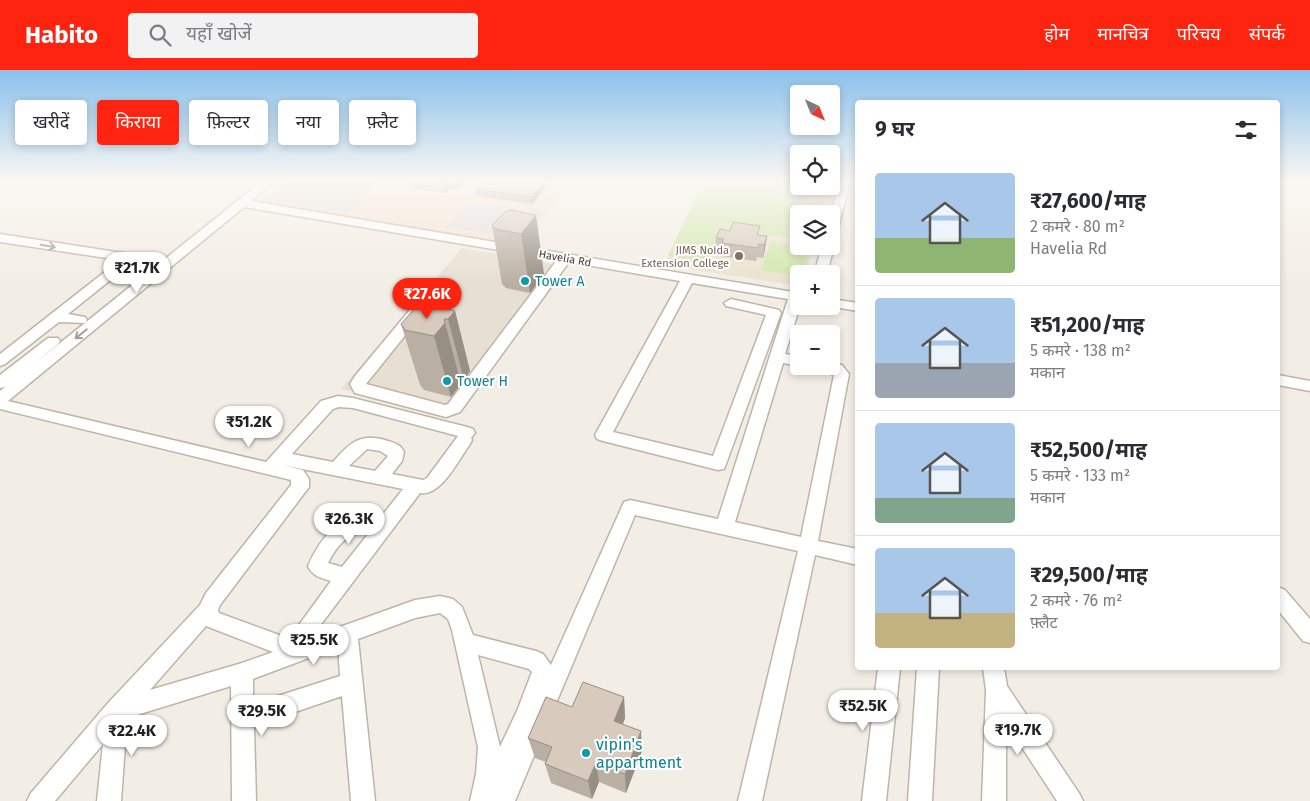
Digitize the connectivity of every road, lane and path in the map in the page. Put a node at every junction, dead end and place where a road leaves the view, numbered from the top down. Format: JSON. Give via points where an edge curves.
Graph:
{"nodes":[{"id":1,"x":217,"y":216,"type":"edge"},
{"id":2,"x":226,"y":216,"type":"edge"},
{"id":3,"x":319,"y":216,"type":"edge"},
{"id":4,"x":0,"y":238,"type":"edge"},
{"id":5,"x":131,"y":258,"type":"junction"},
{"id":6,"x":565,"y":258,"type":"junction"},
{"id":7,"x":155,"y":262,"type":"junction"},
{"id":8,"x":688,"y":278,"type":"junction"},
{"id":9,"x":438,"y":285,"type":"dead end"},
{"id":10,"x":790,"y":296,"type":"edge"},
{"id":11,"x":731,"y":303,"type":"dead end"},
{"id":12,"x":840,"y":304,"type":"edge"},
{"id":13,"x":855,"y":306,"type":"edge"},
{"id":14,"x":791,"y":315,"type":"edge"},
{"id":15,"x":56,"y":316,"type":"junction"},
{"id":16,"x":80,"y":320,"type":"junction"},
{"id":17,"x":777,"y":357,"type":"junction"},
{"id":18,"x":790,"y":359,"type":"edge"},
{"id":19,"x":0,"y":361,"type":"edge"},
{"id":20,"x":840,"y":372,"type":"edge"},
{"id":21,"x":1280,"y":380,"type":"edge"},
{"id":22,"x":0,"y":383,"type":"edge"},
{"id":23,"x":1310,"y":386,"type":"edge"},
{"id":24,"x":0,"y":399,"type":"edge"},
{"id":25,"x":0,"y":404,"type":"edge"},
{"id":26,"x":273,"y":463,"type":"junction"},
{"id":27,"x":336,"y":470,"type":"junction"},
{"id":28,"x":379,"y":478,"type":"junction"},
{"id":29,"x":415,"y":486,"type":"junction"},
{"id":30,"x":724,"y":528,"type":"junction"},
{"id":31,"x":381,"y":531,"type":"junction"},
{"id":32,"x":808,"y":547,"type":"junction"},
{"id":33,"x":855,"y":556,"type":"edge"},
{"id":34,"x":346,"y":576,"type":"junction"},
{"id":35,"x":1280,"y":598,"type":"edge"},
{"id":36,"x":207,"y":611,"type":"junction"},
{"id":37,"x":1306,"y":623,"type":"edge"},
{"id":38,"x":309,"y":625,"type":"dead end"},
{"id":39,"x":347,"y":634,"type":"junction"},
{"id":40,"x":464,"y":642,"type":"junction"},
{"id":41,"x":298,"y":652,"type":"junction"},
{"id":42,"x":889,"y":670,"type":"edge"},
{"id":43,"x":928,"y":670,"type":"edge"},
{"id":44,"x":242,"y":673,"type":"junction"},
{"id":45,"x":996,"y":679,"type":"edge"},
{"id":46,"x":351,"y":683,"type":"junction"},
{"id":47,"x":116,"y":710,"type":"junction"},
{"id":48,"x":242,"y":719,"type":"junction"},
{"id":49,"x":484,"y":794,"type":"edge"},
{"id":50,"x":39,"y":801,"type":"edge"},
{"id":51,"x":109,"y":801,"type":"edge"},
{"id":52,"x":244,"y":801,"type":"edge"},
{"id":53,"x":363,"y":801,"type":"edge"},
{"id":54,"x":503,"y":801,"type":"edge"},
{"id":55,"x":750,"y":801,"type":"edge"},
{"id":56,"x":874,"y":801,"type":"edge"},
{"id":57,"x":920,"y":801,"type":"edge"},
{"id":58,"x":994,"y":801,"type":"edge"},
{"id":59,"x":1071,"y":801,"type":"edge"}],
"edges":[{"from":1,"to":7,"type":"street"},
{"from":2,"to":24,"type":"street","one_way":true},
{"from":3,"to":6,"type":"street","name":"Havelia Rd"},
{"from":4,"to":5,"type":"street","one_way":true},
{"from":5,"to":7,"type":"street"},
{"from":5,"to":15,"type":"street"},
{"from":6,"to":8,"type":"street","name":"Havelia Rd"},
{"from":6,"to":9,"type":"street","via":[[454,408],[446,410],[360,389],[360,380]]},
{"from":7,"to":16,"type":"street"},
{"from":8,"to":10,"type":"street","name":"Havelia Rd"},
{"from":8,"to":11,"type":"street","via":[[603,435],[718,464],[774,313]]},
{"from":12,"to":13,"type":"street"},
{"from":14,"to":17,"type":"street"},
{"from":15,"to":16,"type":"street"},
{"from":15,"to":19,"type":"street"},
{"from":16,"to":22,"type":"street"},
{"from":17,"to":18,"type":"street"},
{"from":17,"to":30,"type":"street"},
{"from":20,"to":32,"type":"street"},
{"from":21,"to":23,"type":"street"},
{"from":25,"to":26,"type":"street"},
{"from":26,"to":27,"type":"street"},
{"from":26,"to":29,"type":"street","via":[[327,405],[338,401],[353,403],[465,437],[433,483]]},
{"from":26,"to":36,"type":"street","via":[[297,475],[300,487],[213,598]]},
{"from":27,"to":28,"type":"street"},
{"from":27,"to":28,"type":"street","via":[[357,446],[371,442],[393,448],[396,452],[396,457]]},
{"from":28,"to":29,"type":"street"},
{"from":29,"to":31,"type":"street"},
{"from":30,"to":32,"type":"street"},
{"from":30,"to":54,"type":"street","via":[[630,507]]},
{"from":31,"to":34,"type":"street"},
{"from":31,"to":34,"type":"street","via":[[354,526],[343,531],[320,557],[317,566],[324,572]]},
{"from":32,"to":33,"type":"street"},
{"from":32,"to":55,"type":"street"},
{"from":34,"to":38,"type":"street"},
{"from":35,"to":37,"type":"street"},
{"from":36,"to":41,"type":"street","via":[[212,619]]},
{"from":36,"to":47,"type":"street"},
{"from":39,"to":40,"type":"street","via":[[434,604],[448,606],[457,613]]},
{"from":39,"to":41,"type":"street"},
{"from":39,"to":46,"type":"street"},
{"from":40,"to":49,"type":"street","via":[[489,747],[490,766]]},
{"from":40,"to":49,"type":"street","via":[[536,661],[543,670],[514,745]]},
{"from":41,"to":44,"type":"street"},
{"from":42,"to":56,"type":"street"},
{"from":43,"to":57,"type":"street"},
{"from":44,"to":47,"type":"street"},
{"from":44,"to":48,"type":"street"},
{"from":45,"to":58,"type":"street"},
{"from":45,"to":59,"type":"street"},
{"from":46,"to":48,"type":"street"},
{"from":46,"to":53,"type":"street"},
{"from":47,"to":50,"type":"street"},
{"from":47,"to":51,"type":"street"},
{"from":48,"to":52,"type":"street"}]}
